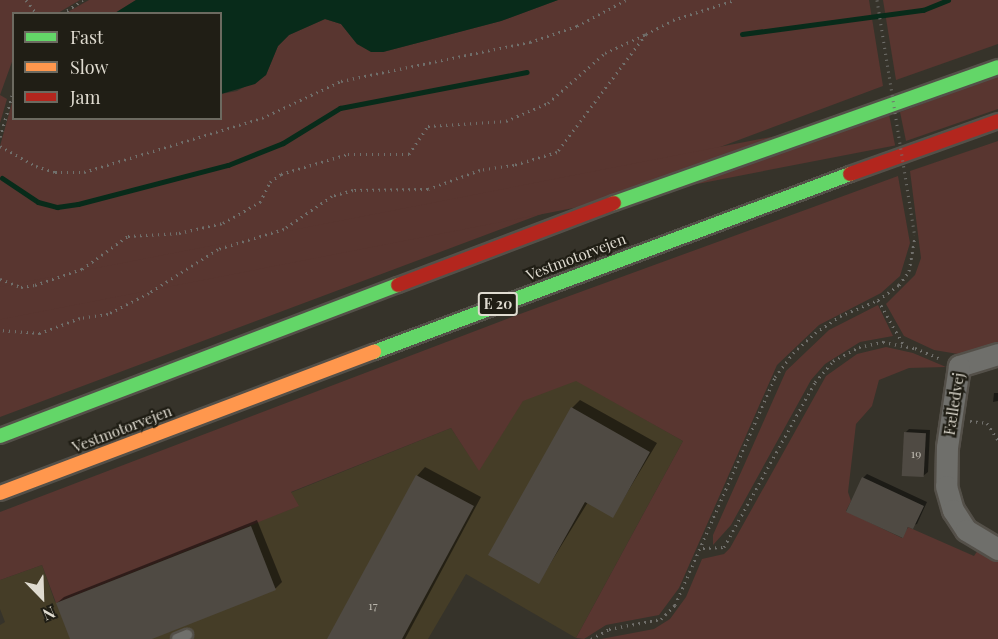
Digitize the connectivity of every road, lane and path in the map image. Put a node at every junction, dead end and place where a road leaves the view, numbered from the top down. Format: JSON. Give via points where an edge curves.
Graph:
{"nodes":[{"id":1,"x":26,"y":0,"type":"edge"},
{"id":2,"x":83,"y":0,"type":"edge"},
{"id":3,"x":626,"y":0,"type":"edge"},
{"id":4,"x":735,"y":0,"type":"edge"},
{"id":5,"x":877,"y":0,"type":"edge"},
{"id":6,"x":35,"y":12,"type":"edge"},
{"id":7,"x":65,"y":12,"type":"edge"},
{"id":8,"x":646,"y":34,"type":"junction"},
{"id":9,"x":998,"y":67,"type":"edge"},
{"id":10,"x":12,"y":96,"type":"edge"},
{"id":11,"x":998,"y":121,"type":"edge"},
{"id":12,"x":0,"y":137,"type":"edge"},
{"id":13,"x":0,"y":146,"type":"edge"},
{"id":14,"x":0,"y":279,"type":"edge"},
{"id":15,"x":878,"y":300,"type":"junction"},
{"id":16,"x":0,"y":330,"type":"edge"},
{"id":17,"x":903,"y":344,"type":"junction"},
{"id":18,"x":998,"y":354,"type":"edge"},
{"id":19,"x":959,"y":366,"type":"junction"},
{"id":20,"x":950,"y":420,"type":"junction"},
{"id":21,"x":0,"y":436,"type":"edge"},
{"id":22,"x":998,"y":440,"type":"edge"},
{"id":23,"x":0,"y":493,"type":"edge"},
{"id":24,"x":703,"y":548,"type":"junction"},
{"id":25,"x":998,"y":549,"type":"edge"},
{"id":26,"x":591,"y":639,"type":"edge"}],
"edges":[{"from":1,"to":6,"type":"path"},
{"from":2,"to":7,"type":"path"},
{"from":3,"to":13,"type":"path","via":[[577,26],[530,42],[341,81],[262,118],[84,172],[55,172]]},
{"from":4,"to":8,"type":"path","via":[[674,20]]},
{"from":5,"to":15,"type":"path","bridge":true,"via":[[915,236],[909,271],[899,285]]},
{"from":8,"to":14,"type":"path","via":[[606,53],[548,103],[506,121],[428,126],[409,154],[348,154],[281,174],[270,182],[260,202],[223,223],[179,233],[128,236],[82,269],[35,285],[21,287]]},
{"from":8,"to":16,"type":"path","via":[[557,152],[480,170],[428,189],[362,189],[332,196],[284,229],[218,249],[108,314],[80,318],[40,333]]},
{"from":9,"to":21,"type":"highway","via":[[669,182]]},
{"from":10,"to":12,"type":"path"},
{"from":11,"to":23,"type":"highway","name":"Vestmotorvejen","number":"E 20","via":[[724,219]]},
{"from":15,"to":17,"type":"path"},
{"from":15,"to":24,"type":"path","via":[[840,316],[815,333],[775,377]]},
{"from":17,"to":19,"type":"path"},
{"from":17,"to":24,"type":"path","via":[[883,342],[859,347],[833,361],[815,382],[724,547]]},
{"from":18,"to":19,"type":"street","name":"Fælledvej"},
{"from":19,"to":20,"type":"street","name":"Fælledvej"},
{"from":20,"to":22,"type":"path","via":[[987,423]]},
{"from":20,"to":25,"type":"street","name":"Fælledvej","via":[[946,486],[953,510],[966,530]]},
{"from":24,"to":26,"type":"path","via":[[675,605],[661,619],[609,629]]}]}
